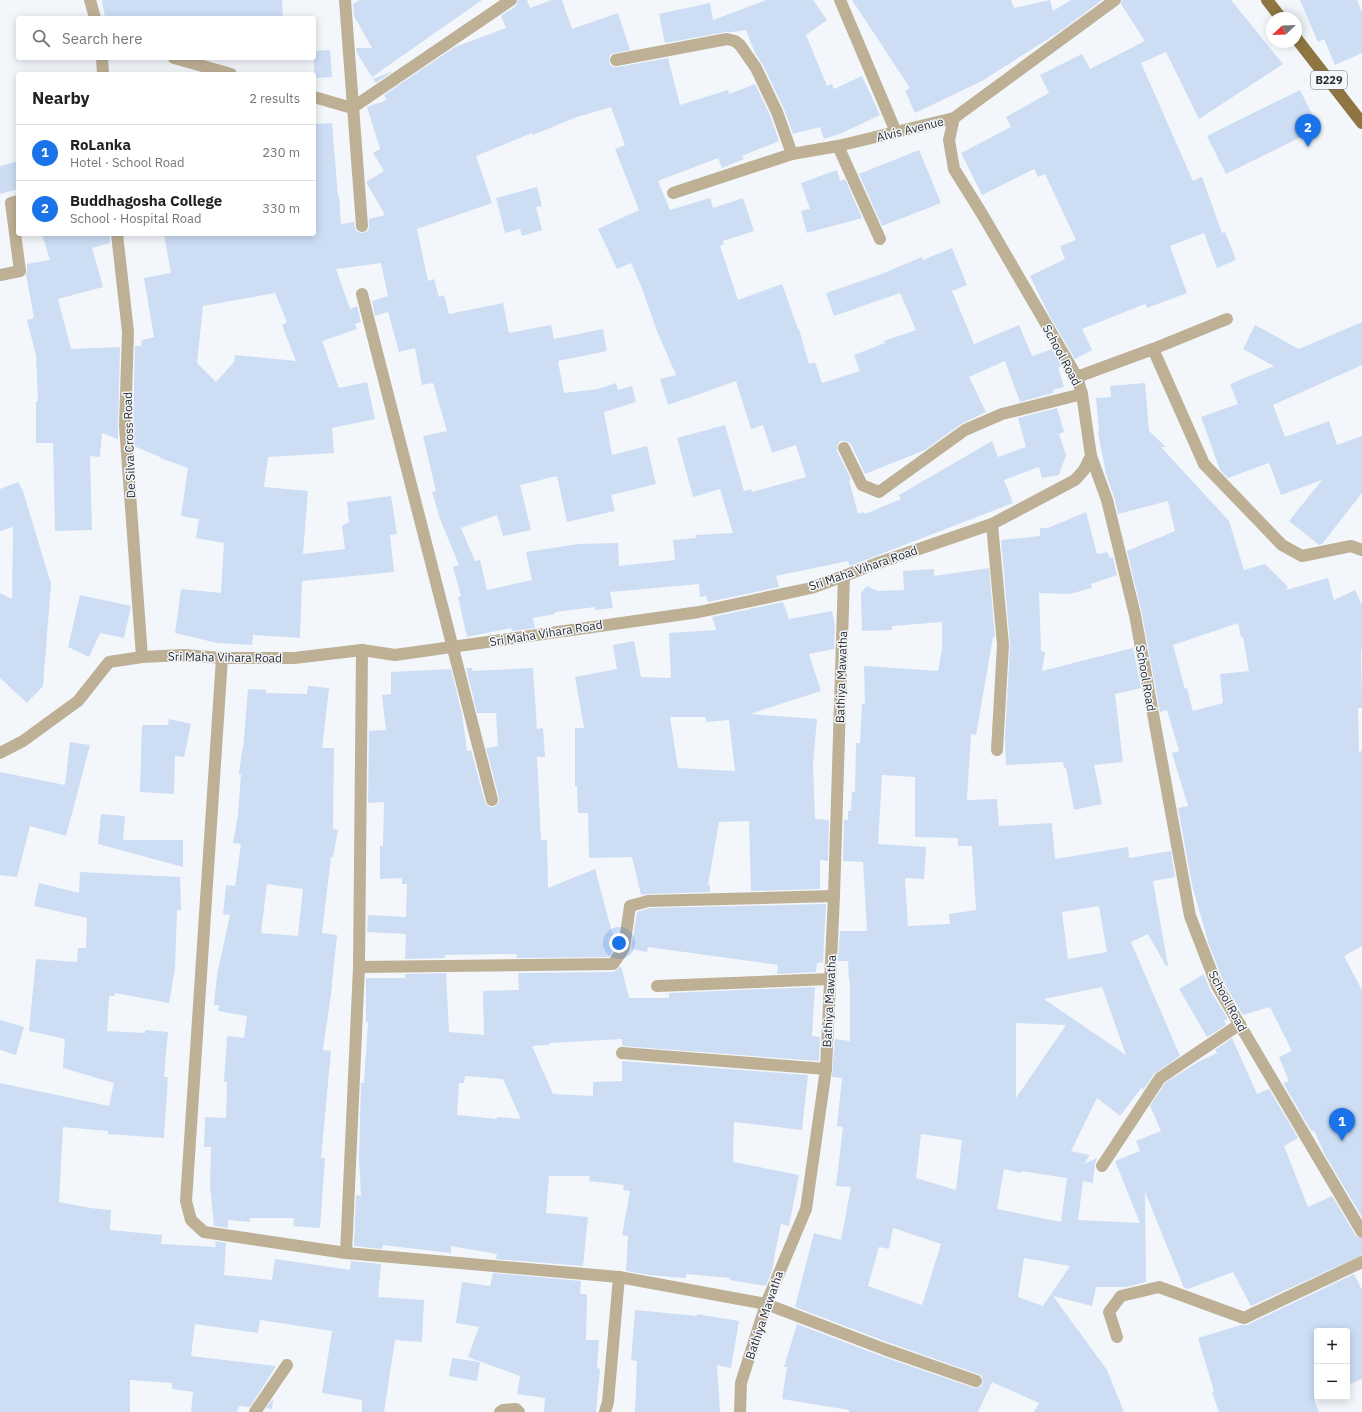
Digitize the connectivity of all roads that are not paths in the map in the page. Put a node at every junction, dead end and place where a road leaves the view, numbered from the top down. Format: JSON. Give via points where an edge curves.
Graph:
{"nodes":[{"id":1,"x":90,"y":0,"type":"edge"},
{"id":2,"x":345,"y":0,"type":"edge"},
{"id":3,"x":510,"y":0,"type":"edge"},
{"id":4,"x":840,"y":0,"type":"edge"},
{"id":5,"x":1115,"y":0,"type":"edge"},
{"id":6,"x":1267,"y":0,"type":"edge"},
{"id":7,"x":1276,"y":12,"type":"edge"},
{"id":8,"x":94,"y":16,"type":"edge"},
{"id":9,"x":1302,"y":46,"type":"edge"},
{"id":10,"x":102,"y":60,"type":"edge"},
{"id":11,"x":181,"y":60,"type":"edge"},
{"id":12,"x":616,"y":60,"type":"dead end"},
{"id":13,"x":103,"y":72,"type":"edge"},
{"id":14,"x":224,"y":72,"type":"edge"},
{"id":15,"x":316,"y":98,"type":"edge"},
{"id":16,"x":352,"y":108,"type":"junction"},
{"id":17,"x":954,"y":118,"type":"junction"},
{"id":18,"x":1362,"y":122,"type":"edge"},
{"id":19,"x":896,"y":132,"type":"junction"},
{"id":20,"x":838,"y":146,"type":"junction"},
{"id":21,"x":792,"y":154,"type":"junction"},
{"id":22,"x":673,"y":193,"type":"dead end"},
{"id":23,"x":16,"y":202,"type":"edge"},
{"id":24,"x":362,"y":226,"type":"dead end"},
{"id":25,"x":117,"y":236,"type":"edge"},
{"id":26,"x":880,"y":239,"type":"dead end"},
{"id":27,"x":0,"y":275,"type":"edge"},
{"id":28,"x":362,"y":294,"type":"dead end"},
{"id":29,"x":1227,"y":319,"type":"dead end"},
{"id":30,"x":1153,"y":349,"type":"junction"},
{"id":31,"x":1077,"y":377,"type":"junction"},
{"id":32,"x":1082,"y":394,"type":"junction"},
{"id":33,"x":844,"y":448,"type":"dead end"},
{"id":34,"x":1091,"y":456,"type":"junction"},
{"id":35,"x":992,"y":524,"type":"junction"},
{"id":36,"x":1362,"y":550,"type":"edge"},
{"id":37,"x":844,"y":576,"type":"junction"},
{"id":38,"x":452,"y":648,"type":"junction"},
{"id":39,"x":362,"y":650,"type":"junction"},
{"id":40,"x":142,"y":657,"type":"junction"},
{"id":41,"x":222,"y":658,"type":"junction"},
{"id":42,"x":997,"y":750,"type":"dead end"},
{"id":43,"x":0,"y":753,"type":"edge"},
{"id":44,"x":492,"y":800,"type":"dead end"},
{"id":45,"x":834,"y":896,"type":"junction"},
{"id":46,"x":359,"y":967,"type":"junction"},
{"id":47,"x":830,"y":979,"type":"junction"},
{"id":48,"x":657,"y":986,"type":"dead end"},
{"id":49,"x":1240,"y":1024,"type":"junction"},
{"id":50,"x":622,"y":1053,"type":"dead end"},
{"id":51,"x":826,"y":1070,"type":"junction"},
{"id":52,"x":1102,"y":1166,"type":"dead end"},
{"id":53,"x":1362,"y":1232,"type":"edge"},
{"id":54,"x":346,"y":1253,"type":"junction"},
{"id":55,"x":1362,"y":1262,"type":"edge"},
{"id":56,"x":619,"y":1277,"type":"junction"},
{"id":57,"x":766,"y":1304,"type":"junction"},
{"id":58,"x":1117,"y":1337,"type":"dead end"},
{"id":59,"x":287,"y":1365,"type":"dead end"},
{"id":60,"x":976,"y":1381,"type":"dead end"},
{"id":61,"x":255,"y":1412,"type":"edge"},
{"id":62,"x":500,"y":1412,"type":"edge"},
{"id":63,"x":519,"y":1412,"type":"edge"},
{"id":64,"x":605,"y":1412,"type":"edge"},
{"id":65,"x":740,"y":1412,"type":"edge"}],
"edges":[{"from":1,"to":8,"type":"street"},
{"from":2,"to":16,"type":"street"},
{"from":3,"to":16,"type":"street"},
{"from":4,"to":19,"type":"street"},
{"from":5,"to":17,"type":"street","name":"Alvis Avenue"},
{"from":6,"to":7,"type":"main road"},
{"from":9,"to":18,"type":"main road","number":"B229"},
{"from":10,"to":13,"type":"street"},
{"from":11,"to":14,"type":"street"},
{"from":12,"to":21,"type":"street","via":[[727,39],[735,41],[747,53],[765,84]]},
{"from":15,"to":16,"type":"street"},
{"from":16,"to":24,"type":"street"},
{"from":17,"to":19,"type":"street","name":"Alvis Avenue"},
{"from":17,"to":31,"type":"street","name":"School Road","via":[[949,140],[954,169]]},
{"from":19,"to":20,"type":"street","name":"Alvis Avenue"},
{"from":20,"to":21,"type":"street","name":"Alvis Avenue"},
{"from":20,"to":26,"type":"street"},
{"from":21,"to":22,"type":"street","name":"Alvis Avenue"},
{"from":23,"to":27,"type":"street","via":[[11,203],[20,271]]},
{"from":25,"to":40,"type":"street","name":"De Silva Cross Road","via":[[128,332],[125,426]]},
{"from":28,"to":38,"type":"street"},
{"from":29,"to":30,"type":"street"},
{"from":30,"to":31,"type":"street"},
{"from":30,"to":36,"type":"street","via":[[1204,464],[1282,545],[1302,556],[1351,546]]},
{"from":31,"to":32,"type":"street","name":"School Road"},
{"from":32,"to":33,"type":"street","via":[[1002,414],[965,430],[879,492],[862,485]]},
{"from":32,"to":34,"type":"street","name":"School Road"},
{"from":34,"to":35,"type":"street","name":"Sri Maha Vihara Road","via":[[1075,480]]},
{"from":34,"to":49,"type":"street","name":"School Road","via":[[1107,500],[1135,615],[1190,916],[1217,986]]},
{"from":35,"to":37,"type":"street","name":"Sri Maha Vihara Road"},
{"from":35,"to":42,"type":"street","via":[[1003,645]]},
{"from":37,"to":38,"type":"street","name":"Sri Maha Vihara Road","via":[[811,588],[698,612]]},
{"from":37,"to":45,"type":"street","name":"Bathiya Mawatha"},
{"from":38,"to":39,"type":"street","name":"Sri Maha Vihara Road","via":[[395,655]]},
{"from":38,"to":44,"type":"street"},
{"from":39,"to":41,"type":"street","name":"Sri Maha Vihara Road","via":[[294,658]]},
{"from":39,"to":46,"type":"street"},
{"from":40,"to":41,"type":"street","name":"Sri Maha Vihara Road","via":[[183,655]]},
{"from":40,"to":43,"type":"street","name":"Sri Maha Vihara Road","via":[[109,662],[78,701],[23,741]]},
{"from":41,"to":54,"type":"street","via":[[186,1201],[190,1220],[204,1232]]},
{"from":45,"to":46,"type":"street","via":[[648,900],[630,906],[624,948],[612,964]]},
{"from":45,"to":47,"type":"street","name":"Bathiya Mawatha"},
{"from":46,"to":54,"type":"street"},
{"from":47,"to":48,"type":"street"},
{"from":47,"to":51,"type":"street","name":"Bathiya Mawatha"},
{"from":49,"to":52,"type":"street","via":[[1160,1078]]},
{"from":49,"to":53,"type":"street","name":"School Road"},
{"from":50,"to":51,"type":"street"},
{"from":51,"to":57,"type":"street","name":"Bathiya Mawatha","via":[[806,1209]]},
{"from":54,"to":56,"type":"street"},
{"from":55,"to":58,"type":"street","via":[[1244,1318],[1159,1288],[1121,1296],[1108,1312]]},
{"from":56,"to":57,"type":"street"},
{"from":56,"to":64,"type":"street"},
{"from":57,"to":60,"type":"street"},
{"from":57,"to":65,"type":"street","name":"Bathiya Mawatha","via":[[741,1383]]},
{"from":59,"to":61,"type":"street"},
{"from":62,"to":63,"type":"street","via":[[516,1409]]}]}
